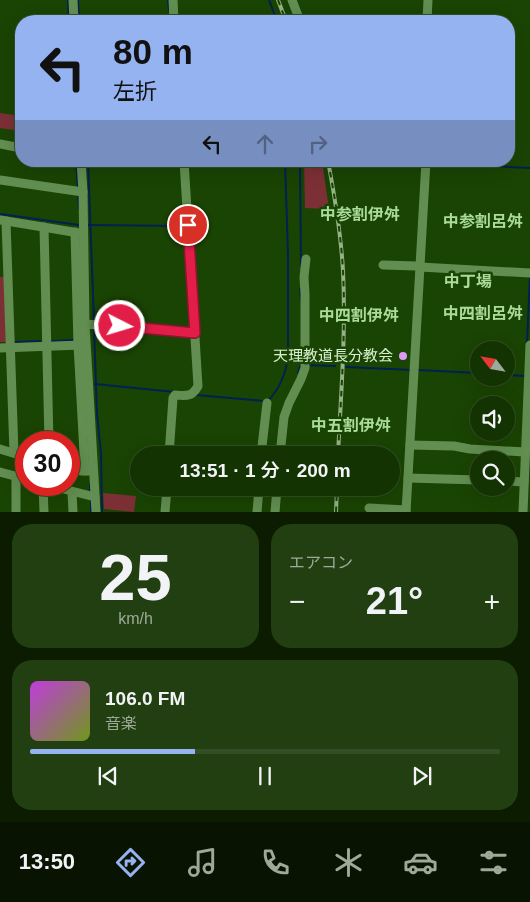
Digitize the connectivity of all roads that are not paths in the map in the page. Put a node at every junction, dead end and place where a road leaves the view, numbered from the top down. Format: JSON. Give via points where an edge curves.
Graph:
{"nodes":[{"id":1,"x":73,"y":0,"type":"edge"},
{"id":2,"x":173,"y":0,"type":"edge"},
{"id":3,"x":292,"y":0,"type":"edge"},
{"id":4,"x":428,"y":0,"type":"edge"},
{"id":5,"x":74,"y":15,"type":"edge"},
{"id":6,"x":174,"y":15,"type":"edge"},
{"id":7,"x":298,"y":15,"type":"edge"},
{"id":8,"x":427,"y":15,"type":"edge"},
{"id":9,"x":0,"y":144,"type":"edge"},
{"id":10,"x":15,"y":147,"type":"edge"},
{"id":11,"x":81,"y":167,"type":"edge"},
{"id":12,"x":184,"y":167,"type":"edge"},
{"id":13,"x":426,"y":167,"type":"edge"},
{"id":14,"x":0,"y":180,"type":"edge"},
{"id":15,"x":80,"y":191,"type":"junction"},
{"id":16,"x":3,"y":221,"type":"edge"},
{"id":17,"x":44,"y":227,"type":"junction"},
{"id":18,"x":79,"y":233,"type":"junction"},
{"id":19,"x":306,"y":259,"type":"dead end"},
{"id":20,"x":383,"y":265,"type":"dead end"},
{"id":21,"x":418,"y":267,"type":"junction"},
{"id":22,"x":529,"y":273,"type":"edge"},
{"id":23,"x":86,"y":324,"type":"junction"},
{"id":24,"x":192,"y":333,"type":"junction"},
{"id":25,"x":82,"y":345,"type":"junction"},
{"id":26,"x":530,"y":345,"type":"edge"},
{"id":27,"x":47,"y":346,"type":"junction"},
{"id":28,"x":5,"y":348,"type":"edge"},
{"id":29,"x":526,"y":360,"type":"edge"},
{"id":30,"x":267,"y":403,"type":"dead end"},
{"id":31,"x":49,"y":431,"type":"edge"},
{"id":32,"x":410,"y":445,"type":"junction"},
{"id":33,"x":170,"y":446,"type":"edge"},
{"id":34,"x":262,"y":446,"type":"edge"},
{"id":35,"x":281,"y":446,"type":"edge"},
{"id":36,"x":0,"y":449,"type":"edge"},
{"id":37,"x":523,"y":452,"type":"junction"},
{"id":38,"x":14,"y":453,"type":"joint"},
{"id":39,"x":80,"y":470,"type":"edge"},
{"id":40,"x":89,"y":471,"type":"junction"},
{"id":41,"x":0,"y":472,"type":"edge"},
{"id":42,"x":15,"y":476,"type":"edge"},
{"id":43,"x":408,"y":478,"type":"junction"},
{"id":44,"x":470,"y":480,"type":"edge"},
{"id":45,"x":515,"y":482,"type":"edge"},
{"id":46,"x":522,"y":482,"type":"junction"},
{"id":47,"x":80,"y":494,"type":"edge"},
{"id":48,"x":16,"y":496,"type":"edge"},
{"id":49,"x":43,"y":496,"type":"edge"},
{"id":50,"x":72,"y":496,"type":"edge"},
{"id":51,"x":92,"y":496,"type":"junction"},
{"id":52,"x":166,"y":496,"type":"edge"},
{"id":53,"x":258,"y":496,"type":"edge"},
{"id":54,"x":276,"y":496,"type":"edge"},
{"id":55,"x":369,"y":508,"type":"dead end"},
{"id":56,"x":405,"y":510,"type":"edge"},
{"id":57,"x":16,"y":512,"type":"edge"},
{"id":58,"x":44,"y":512,"type":"edge"},
{"id":59,"x":73,"y":512,"type":"edge"},
{"id":60,"x":96,"y":512,"type":"edge"},
{"id":61,"x":165,"y":512,"type":"edge"},
{"id":62,"x":257,"y":512,"type":"edge"},
{"id":63,"x":275,"y":512,"type":"edge"},
{"id":64,"x":523,"y":512,"type":"edge"}],
"edges":[{"from":1,"to":5,"type":"street"},
{"from":2,"to":6,"type":"street"},
{"from":3,"to":7,"type":"street"},
{"from":4,"to":8,"type":"street"},
{"from":9,"to":10,"type":"street"},
{"from":11,"to":15,"type":"street"},
{"from":12,"to":24,"type":"street"},
{"from":13,"to":21,"type":"street"},
{"from":14,"to":15,"type":"street"},
{"from":15,"to":18,"type":"street"},
{"from":16,"to":17,"type":"street"},
{"from":16,"to":28,"type":"street"},
{"from":17,"to":18,"type":"street"},
{"from":17,"to":27,"type":"street"},
{"from":18,"to":23,"type":"street"},
{"from":18,"to":25,"type":"street"},
{"from":19,"to":35,"type":"street","via":[[305,368],[284,416]]},
{"from":20,"to":21,"type":"street"},
{"from":21,"to":22,"type":"street"},
{"from":21,"to":32,"type":"street"},
{"from":23,"to":24,"type":"street"},
{"from":23,"to":25,"type":"street"},
{"from":24,"to":33,"type":"street","via":[[198,386],[187,396],[175,395],[173,398]]},
{"from":25,"to":27,"type":"street"},
{"from":25,"to":40,"type":"street"},
{"from":26,"to":29,"type":"street"},
{"from":27,"to":28,"type":"street"},
{"from":27,"to":31,"type":"street"},
{"from":28,"to":38,"type":"street"},
{"from":29,"to":37,"type":"street"},
{"from":30,"to":34,"type":"street"},
{"from":32,"to":37,"type":"street"},
{"from":32,"to":43,"type":"street"},
{"from":36,"to":38,"type":"street"},
{"from":37,"to":46,"type":"street"},
{"from":39,"to":40,"type":"street"},
{"from":40,"to":51,"type":"street"},
{"from":41,"to":42,"type":"street"},
{"from":43,"to":44,"type":"street"},
{"from":43,"to":56,"type":"street"},
{"from":45,"to":46,"type":"street"},
{"from":46,"to":64,"type":"street"},
{"from":47,"to":51,"type":"street"},
{"from":48,"to":57,"type":"street"},
{"from":49,"to":58,"type":"street"},
{"from":50,"to":59,"type":"street"},
{"from":51,"to":60,"type":"street"},
{"from":52,"to":61,"type":"street"},
{"from":53,"to":62,"type":"street"},
{"from":54,"to":63,"type":"street"},
{"from":55,"to":56,"type":"street"}]}
